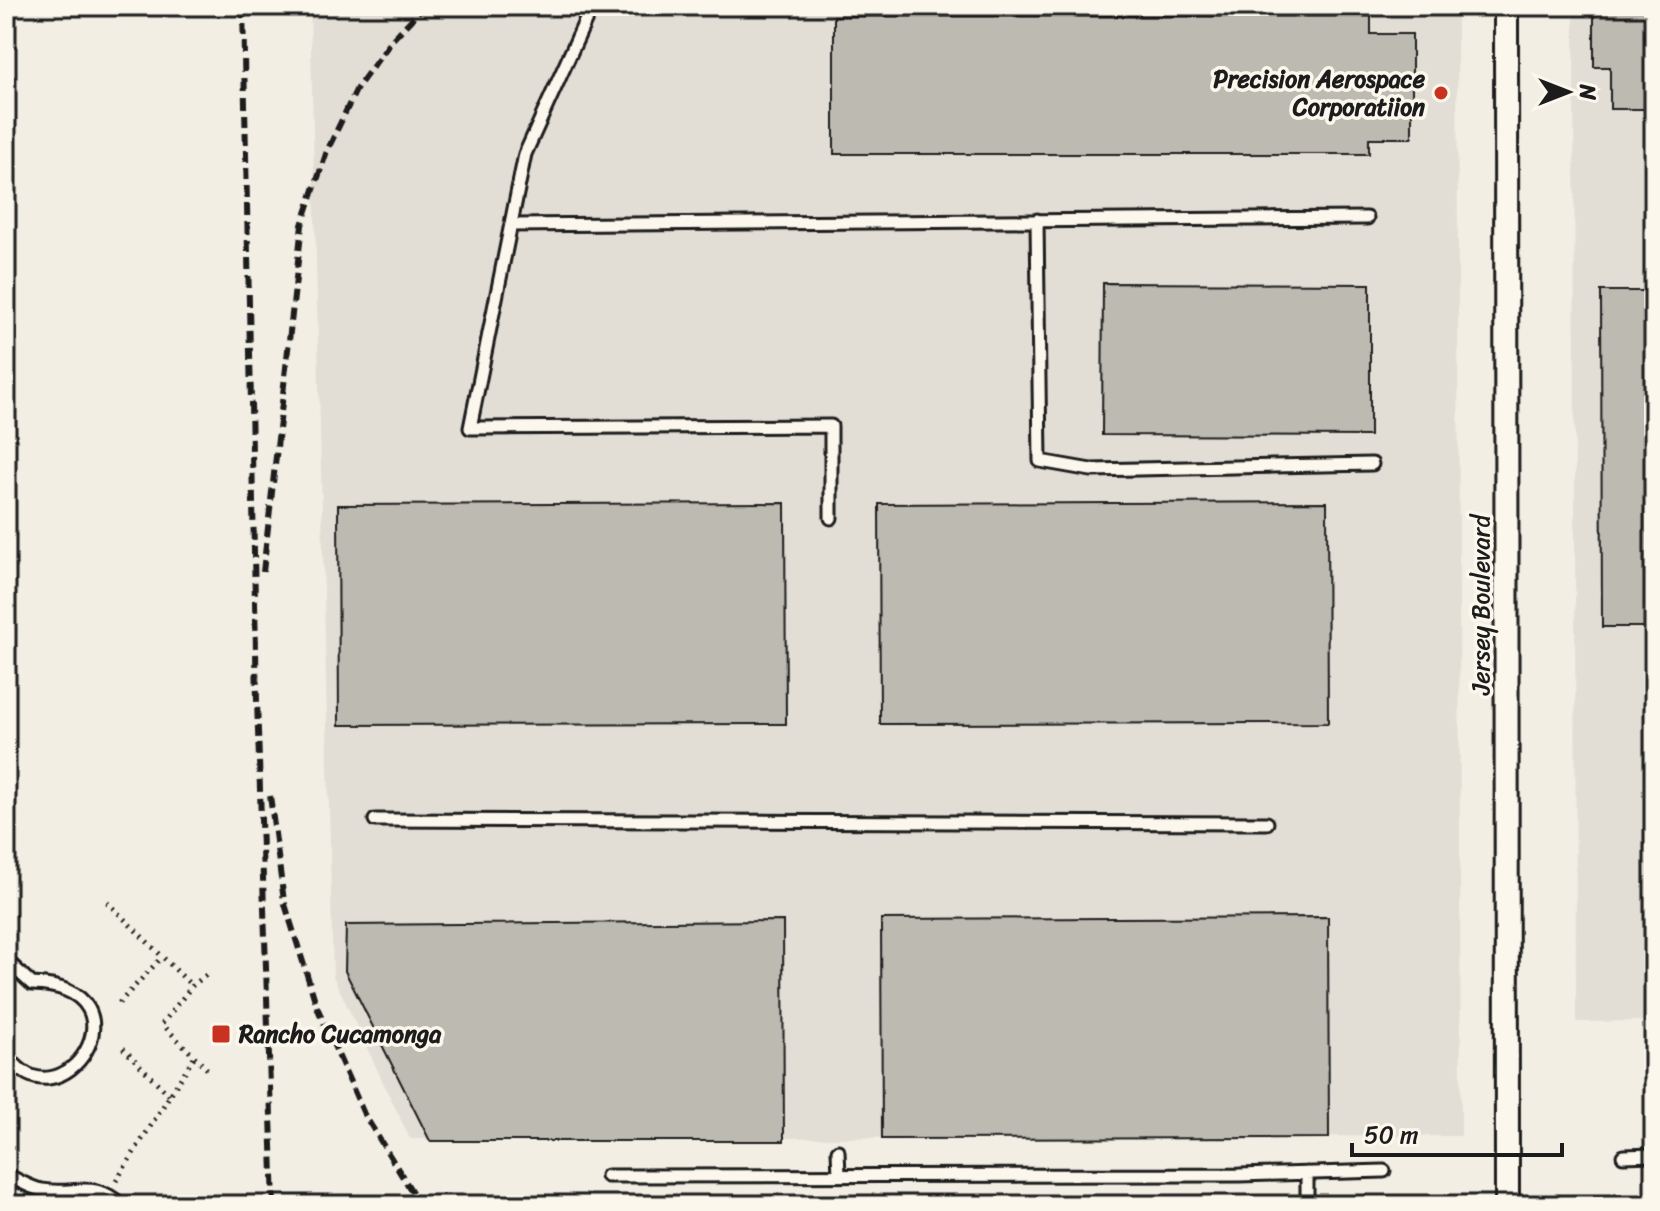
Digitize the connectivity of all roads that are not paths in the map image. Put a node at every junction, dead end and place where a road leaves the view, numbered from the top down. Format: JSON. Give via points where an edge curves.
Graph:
{"nodes":[{"id":1,"x":592,"y":6,"type":"edge"},
{"id":2,"x":1506,"y":6,"type":"edge"},
{"id":3,"x":1367,"y":218,"type":"dead end"},
{"id":4,"x":1037,"y":220,"type":"junction"},
{"id":5,"x":511,"y":225,"type":"junction"},
{"id":6,"x":1372,"y":464,"type":"dead end"},
{"id":7,"x":831,"y":518,"type":"dead end"},
{"id":8,"x":375,"y":820,"type":"dead end"},
{"id":9,"x":1267,"y":823,"type":"dead end"},
{"id":10,"x":6,"y":960,"type":"edge"},
{"id":11,"x":6,"y":1053,"type":"edge"},
{"id":12,"x":838,"y":1151,"type":"dead end"},
{"id":13,"x":1654,"y":1155,"type":"edge"},
{"id":14,"x":1623,"y":1156,"type":"dead end"},
{"id":15,"x":1384,"y":1171,"type":"dead end"},
{"id":16,"x":1307,"y":1173,"type":"junction"},
{"id":17,"x":6,"y":1175,"type":"edge"},
{"id":18,"x":839,"y":1175,"type":"junction"},
{"id":19,"x":607,"y":1176,"type":"dead end"},
{"id":20,"x":121,"y":1205,"type":"edge"},
{"id":21,"x":1307,"y":1205,"type":"edge"},
{"id":22,"x":1507,"y":1205,"type":"edge"}],
"edges":[{"from":1,"to":5,"type":"lane","via":[[525,154]]},
{"from":2,"to":22,"type":"street","name":"Jersey Boulevard"},
{"from":3,"to":4,"type":"lane"},
{"from":4,"to":5,"type":"lane"},
{"from":4,"to":6,"type":"lane","via":[[1040,461],[1091,470]]},
{"from":5,"to":7,"type":"lane","via":[[470,428],[831,426]]},
{"from":8,"to":9,"type":"lane"},
{"from":10,"to":11,"type":"lane","via":[[32,984],[70,990],[89,1012],[93,1027],[85,1056],[62,1074],[31,1075]]},
{"from":12,"to":18,"type":"lane"},
{"from":13,"to":14,"type":"lane"},
{"from":15,"to":16,"type":"lane"},
{"from":16,"to":18,"type":"lane"},
{"from":16,"to":21,"type":"lane"},
{"from":17,"to":20,"type":"lane","via":[[41,1190],[109,1193]]},
{"from":18,"to":19,"type":"lane"}]}
